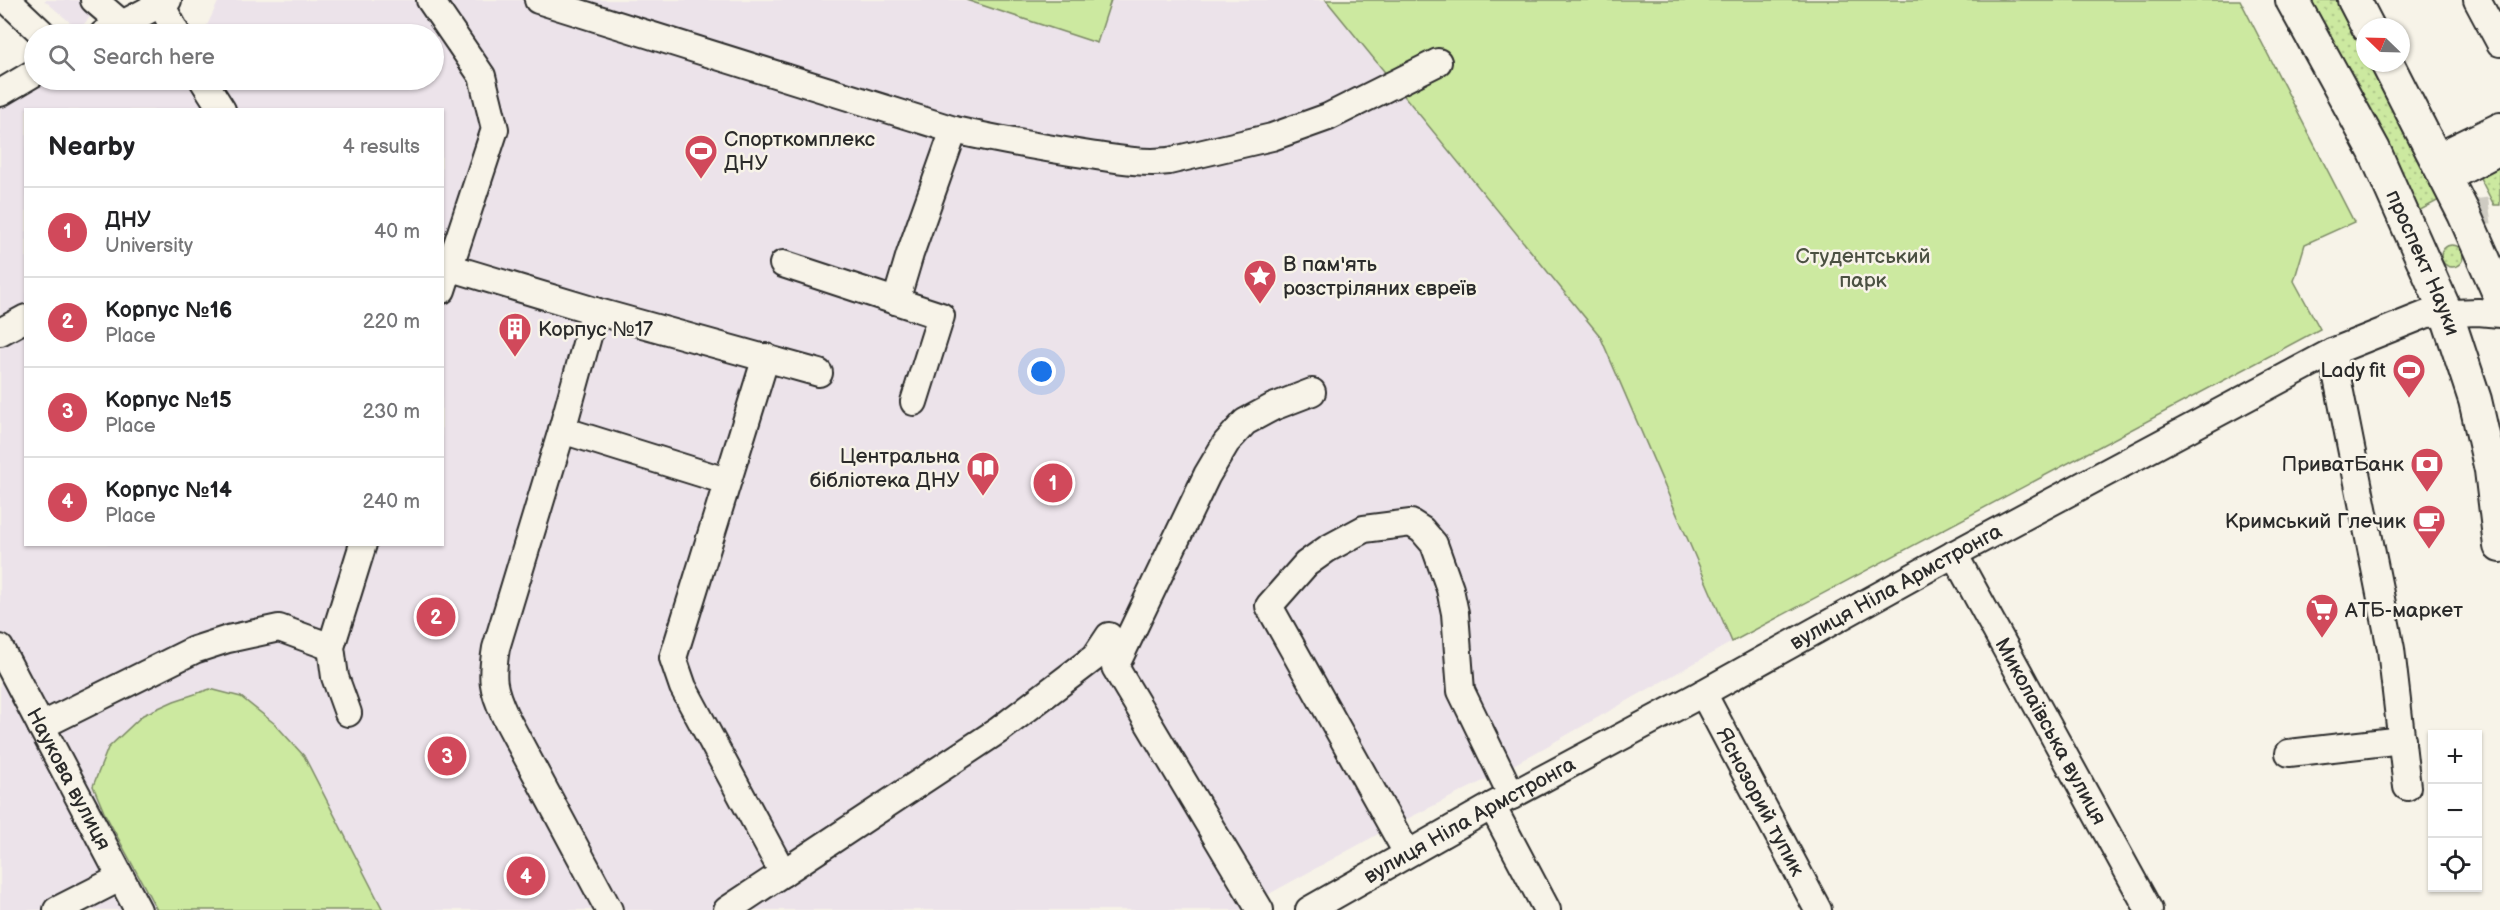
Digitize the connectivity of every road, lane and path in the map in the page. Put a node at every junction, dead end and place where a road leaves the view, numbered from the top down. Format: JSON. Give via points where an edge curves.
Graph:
{"nodes":[{"id":1,"x":7,"y":0,"type":"edge"},
{"id":2,"x":94,"y":0,"type":"edge"},
{"id":3,"x":430,"y":0,"type":"edge"},
{"id":4,"x":538,"y":0,"type":"edge"},
{"id":5,"x":2292,"y":0,"type":"edge"},
{"id":6,"x":2354,"y":0,"type":"edge"},
{"id":7,"x":2477,"y":0,"type":"edge"},
{"id":8,"x":164,"y":2,"type":"edge"},
{"id":9,"x":2363,"y":18,"type":"edge"},
{"id":10,"x":32,"y":24,"type":"edge"},
{"id":11,"x":109,"y":24,"type":"edge"},
{"id":12,"x":122,"y":24,"type":"edge"},
{"id":13,"x":173,"y":24,"type":"edge"},
{"id":14,"x":2500,"y":43,"type":"edge"},
{"id":15,"x":1438,"y":62,"type":"dead end"},
{"id":16,"x":2392,"y":72,"type":"edge"},
{"id":17,"x":24,"y":80,"type":"edge"},
{"id":18,"x":209,"y":90,"type":"edge"},
{"id":19,"x":0,"y":93,"type":"edge"},
{"id":20,"x":221,"y":108,"type":"edge"},
{"id":21,"x":2500,"y":126,"type":"edge"},
{"id":22,"x":954,"y":130,"type":"junction"},
{"id":23,"x":2500,"y":151,"type":"edge"},
{"id":24,"x":2441,"y":168,"type":"junction"},
{"id":25,"x":783,"y":264,"type":"dead end"},
{"id":26,"x":445,"y":274,"type":"edge"},
{"id":27,"x":2500,"y":296,"type":"edge"},
{"id":28,"x":896,"y":301,"type":"junction"},
{"id":29,"x":595,"y":311,"type":"junction"},
{"id":30,"x":2446,"y":312,"type":"junction"},
{"id":31,"x":2500,"y":314,"type":"edge"},
{"id":32,"x":24,"y":319,"type":"edge"},
{"id":33,"x":0,"y":332,"type":"edge"},
{"id":34,"x":2332,"y":352,"type":"junction"},
{"id":35,"x":766,"y":357,"type":"junction"},
{"id":36,"x":819,"y":373,"type":"dead end"},
{"id":37,"x":1312,"y":392,"type":"dead end"},
{"id":38,"x":914,"y":402,"type":"dead end"},
{"id":39,"x":562,"y":430,"type":"junction"},
{"id":40,"x":726,"y":481,"type":"junction"},
{"id":41,"x":362,"y":546,"type":"edge"},
{"id":42,"x":2500,"y":546,"type":"edge"},
{"id":43,"x":1954,"y":554,"type":"junction"},
{"id":44,"x":1109,"y":636,"type":"dead end"},
{"id":45,"x":331,"y":647,"type":"junction"},
{"id":46,"x":0,"y":648,"type":"edge"},
{"id":47,"x":1703,"y":693,"type":"junction"},
{"id":48,"x":348,"y":713,"type":"dead end"},
{"id":49,"x":41,"y":726,"type":"junction"},
{"id":50,"x":2402,"y":740,"type":"junction"},
{"id":51,"x":2289,"y":753,"type":"dead end"},
{"id":52,"x":2407,"y":787,"type":"dead end"},
{"id":53,"x":1502,"y":801,"type":"junction"},
{"id":54,"x":1407,"y":853,"type":"junction"},
{"id":55,"x":783,"y":873,"type":"junction"},
{"id":56,"x":120,"y":878,"type":"junction"},
{"id":57,"x":614,"y":908,"type":"edge"},
{"id":58,"x":57,"y":910,"type":"edge"},
{"id":59,"x":138,"y":910,"type":"edge"},
{"id":60,"x":729,"y":910,"type":"edge"},
{"id":61,"x":1260,"y":910,"type":"edge"},
{"id":62,"x":1309,"y":910,"type":"edge"},
{"id":63,"x":1547,"y":910,"type":"edge"},
{"id":64,"x":1818,"y":910,"type":"edge"},
{"id":65,"x":2149,"y":910,"type":"edge"}],
"edges":[{"from":1,"to":10,"type":"street"},
{"from":2,"to":11,"type":"street"},
{"from":3,"to":26,"type":"street","via":[[482,76],[495,129]]},
{"from":4,"to":22,"type":"street"},
{"from":5,"to":30,"type":"main road","name":"проспект Науки","via":[[2374,150]]},
{"from":6,"to":9,"type":"main road"},
{"from":7,"to":14,"type":"street"},
{"from":8,"to":12,"type":"street"},
{"from":8,"to":13,"type":"street"},
{"from":15,"to":22,"type":"street","via":[[1328,117],[1272,137],[1169,161],[1082,154]]},
{"from":16,"to":24,"type":"main road"},
{"from":17,"to":19,"type":"street"},
{"from":18,"to":20,"type":"street"},
{"from":21,"to":24,"type":"street"},
{"from":22,"to":28,"type":"street"},
{"from":23,"to":24,"type":"street"},
{"from":24,"to":27,"type":"main road"},
{"from":25,"to":28,"type":"street"},
{"from":26,"to":29,"type":"street"},
{"from":28,"to":38,"type":"street","via":[[941,315]]},
{"from":29,"to":35,"type":"street"},
{"from":29,"to":39,"type":"street"},
{"from":30,"to":31,"type":"street","name":"вулиця Ніла Армстронга"},
{"from":30,"to":34,"type":"street","name":"вулиця Ніла Армстронга","via":[[2427,314]]},
{"from":30,"to":42,"type":"main road","name":"проспект Науки","via":[[2475,400],[2491,470]]},
{"from":32,"to":33,"type":"street"},
{"from":34,"to":43,"type":"street","name":"вулиця Ніла Армстронга"},
{"from":34,"to":50,"type":"street","via":[[2391,650]]},
{"from":35,"to":36,"type":"street"},
{"from":35,"to":40,"type":"street"},
{"from":37,"to":61,"type":"street","via":[[1245,422],[1226,442],[1114,667]]},
{"from":39,"to":40,"type":"street"},
{"from":39,"to":57,"type":"street","via":[[496,648],[494,693]]},
{"from":40,"to":55,"type":"street","via":[[673,658],[683,687]]},
{"from":41,"to":45,"type":"street"},
{"from":43,"to":47,"type":"street","name":"вулиця Ніла Армстронга"},
{"from":43,"to":65,"type":"street","name":"Миколаївська вулиця"},
{"from":44,"to":55,"type":"street","via":[[1095,657],[999,730]]},
{"from":45,"to":48,"type":"street","via":[[335,677]]},
{"from":45,"to":49,"type":"street","via":[[279,628],[228,639],[194,650]]},
{"from":46,"to":49,"type":"street","name":"Наукова вулиця"},
{"from":47,"to":53,"type":"street","name":"вулиця Ніла Армстронга"},
{"from":47,"to":64,"type":"street","name":"Яснозорий тупик"},
{"from":49,"to":56,"type":"street","name":"Наукова вулиця"},
{"from":50,"to":51,"type":"street"},
{"from":50,"to":52,"type":"street"},
{"from":53,"to":54,"type":"street","name":"вулиця Ніла Армстронга"},
{"from":53,"to":54,"type":"street","via":[[1461,691],[1455,613],[1434,544],[1411,523],[1364,529],[1327,549],[1306,564],[1269,606]]},
{"from":53,"to":63,"type":"street"},
{"from":54,"to":62,"type":"street","name":"вулиця Ніла Армстронга"},
{"from":55,"to":60,"type":"street"},
{"from":56,"to":58,"type":"street"},
{"from":56,"to":59,"type":"street","name":"Наукова вулиця"}]}
